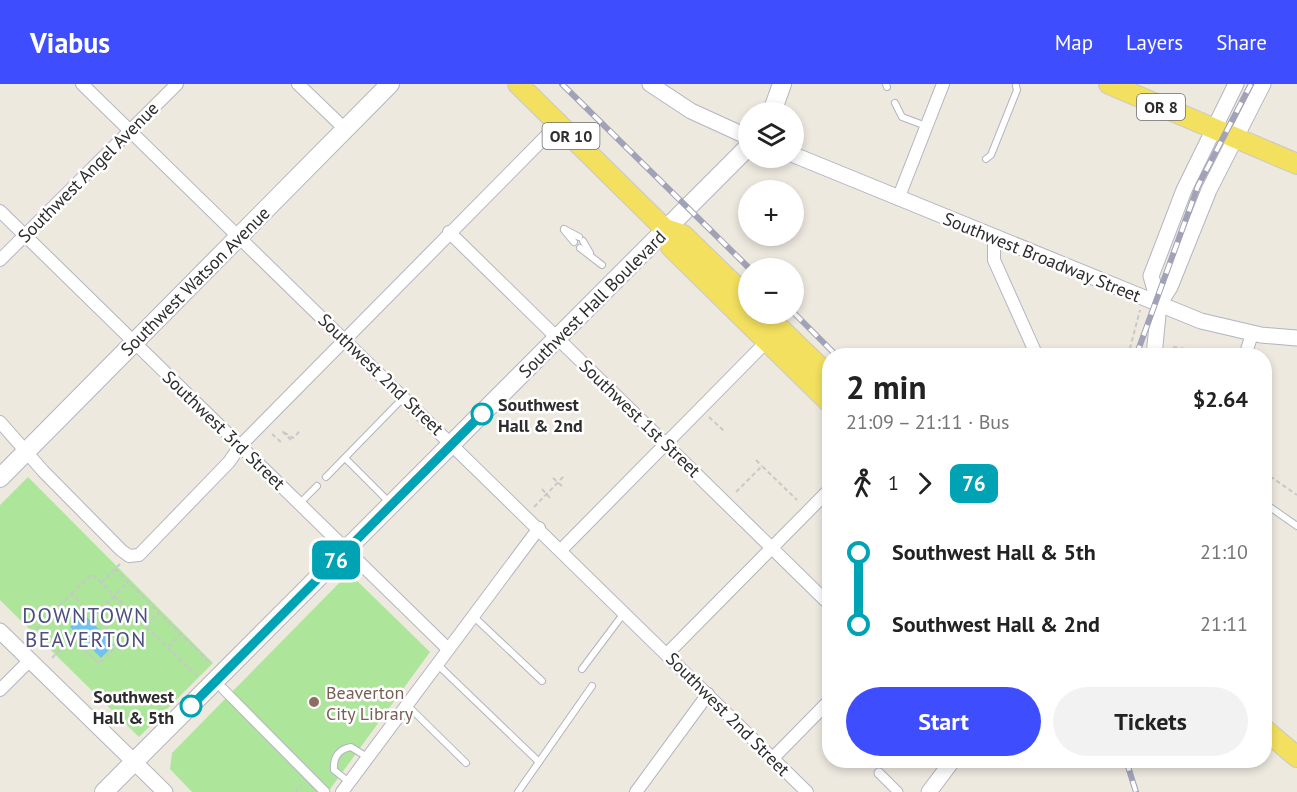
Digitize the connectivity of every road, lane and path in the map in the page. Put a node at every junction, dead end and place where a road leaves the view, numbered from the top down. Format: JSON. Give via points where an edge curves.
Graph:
{"nodes":[{"id":1,"x":82,"y":84,"type":"edge"},
{"id":2,"x":177,"y":84,"type":"edge"},
{"id":3,"x":298,"y":84,"type":"edge"},
{"id":4,"x":390,"y":84,"type":"edge"},
{"id":5,"x":518,"y":84,"type":"edge"},
{"id":6,"x":650,"y":84,"type":"edge"},
{"id":7,"x":782,"y":84,"type":"edge"},
{"id":8,"x":943,"y":84,"type":"edge"},
{"id":9,"x":1108,"y":84,"type":"edge"},
{"id":10,"x":1236,"y":84,"type":"edge"},
{"id":11,"x":1263,"y":84,"type":"edge"},
{"id":12,"x":1016,"y":86,"type":"dead end"},
{"id":13,"x":776,"y":102,"type":"edge"},
{"id":14,"x":895,"y":104,"type":"dead end"},
{"id":15,"x":558,"y":124,"type":"junction"},
{"id":16,"x":926,"y":127,"type":"junction"},
{"id":17,"x":345,"y":129,"type":"junction"},
{"id":18,"x":1214,"y":129,"type":"junction"},
{"id":19,"x":131,"y":131,"type":"junction"},
{"id":20,"x":738,"y":132,"type":"edge"},
{"id":21,"x":1235,"y":138,"type":"junction"},
{"id":22,"x":738,"y":157,"type":"edge"},
{"id":23,"x":804,"y":159,"type":"edge"},
{"id":24,"x":986,"y":159,"type":"dead end"},
{"id":25,"x":1297,"y":164,"type":"edge"},
{"id":26,"x":898,"y":199,"type":"junction"},
{"id":27,"x":0,"y":211,"type":"edge"},
{"id":28,"x":665,"y":229,"type":"junction"},
{"id":29,"x":564,"y":230,"type":"dead end"},
{"id":30,"x":449,"y":232,"type":"junction"},
{"id":31,"x":25,"y":235,"type":"junction"},
{"id":32,"x":240,"y":236,"type":"junction"},
{"id":33,"x":994,"y":238,"type":"junction"},
{"id":34,"x":580,"y":248,"type":"dead end"},
{"id":35,"x":590,"y":253,"type":"junction"},
{"id":36,"x":0,"y":260,"type":"edge"},
{"id":37,"x":602,"y":265,"type":"dead end"},
{"id":38,"x":738,"y":288,"type":"edge"},
{"id":39,"x":1159,"y":304,"type":"junction"},
{"id":40,"x":1137,"y":315,"type":"dead end"},
{"id":41,"x":769,"y":324,"type":"edge"},
{"id":42,"x":773,"y":334,"type":"junction"},
{"id":43,"x":1251,"y":334,"type":"junction"},
{"id":44,"x":1297,"y":338,"type":"edge"},
{"id":45,"x":345,"y":339,"type":"junction"},
{"id":46,"x":558,"y":339,"type":"junction"},
{"id":47,"x":134,"y":343,"type":"junction"},
{"id":48,"x":1173,"y":347,"type":"dead end"},
{"id":49,"x":1033,"y":348,"type":"edge"},
{"id":50,"x":1131,"y":348,"type":"edge"},
{"id":51,"x":1155,"y":348,"type":"edge"},
{"id":52,"x":1183,"y":348,"type":"edge"},
{"id":53,"x":1247,"y":348,"type":"edge"},
{"id":54,"x":822,"y":371,"type":"edge"},
{"id":55,"x":822,"y":393,"type":"edge"},
{"id":56,"x":404,"y":397,"type":"junction"},
{"id":57,"x":710,"y":417,"type":"dead end"},
{"id":58,"x":0,"y":422,"type":"edge"},
{"id":59,"x":300,"y":431,"type":"dead end"},
{"id":60,"x":724,"y":431,"type":"dead end"},
{"id":61,"x":273,"y":434,"type":"dead end"},
{"id":62,"x":291,"y":440,"type":"dead end"},
{"id":63,"x":666,"y":443,"type":"junction"},
{"id":64,"x":283,"y":444,"type":"dead end"},
{"id":65,"x":452,"y":444,"type":"junction"},
{"id":66,"x":240,"y":446,"type":"junction"},
{"id":67,"x":27,"y":450,"type":"junction"},
{"id":68,"x":345,"y":458,"type":"junction"},
{"id":69,"x":756,"y":460,"type":"dead end"},
{"id":70,"x":762,"y":466,"type":"junction"},
{"id":71,"x":565,"y":475,"type":"dead end"},
{"id":72,"x":326,"y":477,"type":"dead end"},
{"id":73,"x":0,"y":478,"type":"edge"},
{"id":74,"x":553,"y":478,"type":"dead end"},
{"id":75,"x":1272,"y":478,"type":"edge"},
{"id":76,"x":558,"y":482,"type":"junction"},
{"id":77,"x":317,"y":486,"type":"dead end"},
{"id":78,"x":563,"y":487,"type":"dead end"},
{"id":79,"x":542,"y":489,"type":"dead end"},
{"id":80,"x":736,"y":492,"type":"dead end"},
{"id":81,"x":546,"y":494,"type":"junction"},
{"id":82,"x":1297,"y":495,"type":"edge"},
{"id":83,"x":822,"y":497,"type":"edge"},
{"id":84,"x":551,"y":499,"type":"dead end"},
{"id":85,"x":797,"y":500,"type":"dead end"},
{"id":86,"x":299,"y":504,"type":"junction"},
{"id":87,"x":392,"y":504,"type":"junction"},
{"id":88,"x":1272,"y":509,"type":"edge"},
{"id":89,"x":525,"y":515,"type":"junction"},
{"id":90,"x":1297,"y":526,"type":"edge"},
{"id":91,"x":539,"y":528,"type":"junction"},
{"id":92,"x":771,"y":548,"type":"junction"},
{"id":93,"x":346,"y":550,"type":"junction"},
{"id":94,"x":561,"y":550,"type":"junction"},
{"id":95,"x":134,"y":556,"type":"junction"},
{"id":96,"x":115,"y":569,"type":"junction"},
{"id":97,"x":128,"y":582,"type":"junction"},
{"id":98,"x":101,"y":583,"type":"junction"},
{"id":99,"x":71,"y":594,"type":"junction"},
{"id":100,"x":114,"y":596,"type":"junction"},
{"id":101,"x":822,"y":597,"type":"edge"},
{"id":102,"x":159,"y":612,"type":"junction"},
{"id":103,"x":624,"y":612,"type":"junction"},
{"id":104,"x":473,"y":615,"type":"junction"},
{"id":105,"x":50,"y":616,"type":"junction"},
{"id":106,"x":94,"y":616,"type":"junction"},
{"id":107,"x":145,"y":626,"type":"junction"},
{"id":108,"x":0,"y":631,"type":"edge"},
{"id":109,"x":181,"y":634,"type":"junction"},
{"id":110,"x":72,"y":638,"type":"junction"},
{"id":111,"x":167,"y":648,"type":"junction"},
{"id":112,"x":18,"y":649,"type":"junction"},
{"id":113,"x":448,"y":649,"type":"junction"},
{"id":114,"x":667,"y":654,"type":"junction"},
{"id":115,"x":52,"y":658,"type":"dead end"},
{"id":116,"x":30,"y":660,"type":"junction"},
{"id":117,"x":210,"y":663,"type":"dead end"},
{"id":118,"x":437,"y":664,"type":"junction"},
{"id":119,"x":582,"y":669,"type":"dead end"},
{"id":120,"x":196,"y":677,"type":"dead end"},
{"id":121,"x":542,"y":681,"type":"dead end"},
{"id":122,"x":592,"y":686,"type":"dead end"},
{"id":123,"x":0,"y":690,"type":"edge"},
{"id":124,"x":223,"y":690,"type":"dead end"},
{"id":125,"x":708,"y":694,"type":"junction"},
{"id":126,"x":406,"y":704,"type":"junction"},
{"id":127,"x":822,"y":708,"type":"edge"},
{"id":128,"x":1272,"y":736,"type":"edge"},
{"id":129,"x":367,"y":757,"type":"junction"},
{"id":130,"x":1297,"y":757,"type":"edge"},
{"id":131,"x":773,"y":758,"type":"junction"},
{"id":132,"x":134,"y":762,"type":"junction"},
{"id":133,"x":539,"y":762,"type":"junction"},
{"id":134,"x":466,"y":763,"type":"dead end"},
{"id":135,"x":947,"y":768,"type":"edge"},
{"id":136,"x":879,"y":773,"type":"dead end"},
{"id":137,"x":345,"y":787,"type":"edge"},
{"id":138,"x":104,"y":792,"type":"edge"},
{"id":139,"x":165,"y":792,"type":"edge"},
{"id":140,"x":325,"y":792,"type":"edge"},
{"id":141,"x":518,"y":792,"type":"edge"},
{"id":142,"x":636,"y":792,"type":"edge"},
{"id":143,"x":807,"y":792,"type":"edge"},
{"id":144,"x":898,"y":792,"type":"edge"},
{"id":145,"x":929,"y":792,"type":"edge"}],
"edges":[{"from":1,"to":19,"type":"street","name":"Southwest 2nd Street"},
{"from":2,"to":19,"type":"street","name":"Southwest Angel Avenue"},
{"from":3,"to":17,"type":"street"},
{"from":4,"to":17,"type":"main road","name":"Southwest Watson Avenue"},
{"from":5,"to":15,"type":"main road","number":"OR 10"},
{"from":6,"to":20,"type":"street","via":[[691,111]]},
{"from":7,"to":13,"type":"main road"},
{"from":8,"to":16,"type":"street"},
{"from":9,"to":18,"type":"main road","number":"OR 8"},
{"from":10,"to":18,"type":"street"},
{"from":11,"to":21,"type":"street"},
{"from":12,"to":24,"type":"lane","via":[[992,155]]},
{"from":14,"to":16,"type":"lane","via":[[902,117]]},
{"from":15,"to":28,"type":"main road","number":"OR 10"},
{"from":15,"to":30,"type":"street"},
{"from":16,"to":26,"type":"street"},
{"from":17,"to":32,"type":"main road","name":"Southwest Watson Avenue"},
{"from":18,"to":21,"type":"main road","number":"OR 8"},
{"from":18,"to":39,"type":"street","via":[[1184,190],[1151,276]]},
{"from":19,"to":31,"type":"street","name":"Southwest Angel Avenue"},
{"from":19,"to":32,"type":"street","name":"Southwest 2nd Street"},
{"from":21,"to":25,"type":"main road","number":"OR 8"},
{"from":21,"to":39,"type":"street"},
{"from":22,"to":28,"type":"main road","name":"Southwest Hall Boulevard"},
{"from":23,"to":26,"type":"street","name":"Southwest Broadway Street"},
{"from":26,"to":33,"type":"street","name":"Southwest Broadway Street"},
{"from":27,"to":31,"type":"street","name":"Southwest 3rd Street"},
{"from":28,"to":38,"type":"main road","number":"OR 10","via":[[683,235]]},
{"from":28,"to":42,"type":"main road","number":"OR 10","via":[[671,247]]},
{"from":28,"to":46,"type":"main road","name":"Southwest Hall Boulevard"},
{"from":29,"to":35,"type":"lane"},
{"from":30,"to":45,"type":"street"},
{"from":30,"to":46,"type":"street","name":"Southwest 1st Street"},
{"from":31,"to":36,"type":"street","name":"Southwest Angel Avenue"},
{"from":31,"to":47,"type":"street","name":"Southwest 3rd Street"},
{"from":32,"to":45,"type":"street","name":"Southwest 2nd Street"},
{"from":32,"to":47,"type":"main road","name":"Southwest Watson Avenue"},
{"from":33,"to":39,"type":"street","name":"Southwest Broadway Street"},
{"from":33,"to":49,"type":"street","via":[[994,260]]},
{"from":34,"to":35,"type":"lane"},
{"from":35,"to":37,"type":"lane"},
{"from":39,"to":43,"type":"street","name":"Southwest Broadway Street"},
{"from":39,"to":51,"type":"street"},
{"from":40,"to":50,"type":"path","via":[[1138,326]]},
{"from":41,"to":42,"type":"main road","number":"OR 10"},
{"from":42,"to":54,"type":"main road","number":"OR 10"},
{"from":42,"to":55,"type":"main road","number":"OR 10"},
{"from":42,"to":63,"type":"street"},
{"from":43,"to":44,"type":"street","name":"Southwest Broadway Street"},
{"from":43,"to":53,"type":"street"},
{"from":45,"to":56,"type":"street","name":"Southwest 2nd Street"},
{"from":45,"to":66,"type":"street"},
{"from":46,"to":63,"type":"street","name":"Southwest 1st Street"},
{"from":46,"to":65,"type":"main road","name":"Southwest Hall Boulevard"},
{"from":47,"to":66,"type":"street","name":"Southwest 3rd Street"},
{"from":47,"to":67,"type":"main road","name":"Southwest Watson Avenue"},
{"from":48,"to":52,"type":"path"},
{"from":56,"to":65,"type":"street","name":"Southwest 2nd Street"},
{"from":56,"to":68,"type":"lane"},
{"from":57,"to":60,"type":"path"},
{"from":58,"to":67,"type":"street"},
{"from":59,"to":62,"type":"path","via":[[293,438],[282,431]]},
{"from":61,"to":64,"type":"path"},
{"from":63,"to":92,"type":"street","name":"Southwest 1st Street"},
{"from":63,"to":94,"type":"street"},
{"from":65,"to":87,"type":"main road","name":"Southwest Hall Boulevard"},
{"from":65,"to":89,"type":"street","name":"Southwest 2nd Street"},
{"from":66,"to":86,"type":"street","name":"Southwest 3rd Street"},
{"from":66,"to":95,"type":"street","via":[[229,462]]},
{"from":67,"to":73,"type":"main road","name":"Southwest Watson Avenue"},
{"from":67,"to":95,"type":"street","via":[[43,471]]},
{"from":68,"to":72,"type":"lane"},
{"from":68,"to":87,"type":"lane"},
{"from":69,"to":70,"type":"path"},
{"from":70,"to":80,"type":"path"},
{"from":70,"to":85,"type":"path"},
{"from":71,"to":76,"type":"path"},
{"from":74,"to":76,"type":"path"},
{"from":75,"to":82,"type":"path"},
{"from":76,"to":78,"type":"path"},
{"from":76,"to":81,"type":"path"},
{"from":77,"to":86,"type":"lane"},
{"from":79,"to":81,"type":"path"},
{"from":81,"to":84,"type":"path"},
{"from":81,"to":89,"type":"path"},
{"from":83,"to":92,"type":"street"},
{"from":86,"to":93,"type":"street","name":"Southwest 3rd Street"},
{"from":87,"to":93,"type":"main road","name":"Southwest Hall Boulevard"},
{"from":88,"to":90,"type":"lane"},
{"from":89,"to":91,"type":"street","name":"Southwest 2nd Street"},
{"from":91,"to":94,"type":"street","name":"Southwest 2nd Street"},
{"from":91,"to":104,"type":"street"},
{"from":92,"to":101,"type":"street","name":"Southwest 1st Street"},
{"from":92,"to":114,"type":"street"},
{"from":93,"to":113,"type":"street","name":"Southwest 3rd Street"},
{"from":93,"to":132,"type":"main road","name":"Southwest Hall Boulevard"},
{"from":94,"to":103,"type":"street","name":"Southwest 2nd Street"},
{"from":95,"to":96,"type":"path"},
{"from":96,"to":97,"type":"path"},
{"from":96,"to":98,"type":"path"},
{"from":97,"to":100,"type":"path"},
{"from":97,"to":102,"type":"path"},
{"from":98,"to":99,"type":"path","via":[[92,574]]},
{"from":98,"to":100,"type":"path"},
{"from":99,"to":105,"type":"path"},
{"from":99,"to":106,"type":"path"},
{"from":100,"to":106,"type":"path"},
{"from":100,"to":107,"type":"path"},
{"from":102,"to":107,"type":"path"},
{"from":102,"to":109,"type":"path"},
{"from":103,"to":114,"type":"street","name":"Southwest 2nd Street"},
{"from":103,"to":119,"type":"lane"},
{"from":104,"to":113,"type":"street"},
{"from":104,"to":121,"type":"lane"},
{"from":105,"to":110,"type":"path"},
{"from":105,"to":112,"type":"path"},
{"from":106,"to":110,"type":"path","via":[[120,643],[99,664]]},
{"from":107,"to":111,"type":"path"},
{"from":108,"to":112,"type":"street"},
{"from":109,"to":111,"type":"path"},
{"from":109,"to":117,"type":"path"},
{"from":110,"to":115,"type":"path"},
{"from":111,"to":120,"type":"path"},
{"from":112,"to":116,"type":"street"},
{"from":113,"to":118,"type":"street"},
{"from":114,"to":125,"type":"street","name":"Southwest 2nd Street"},
{"from":116,"to":123,"type":"street"},
{"from":116,"to":132,"type":"street"},
{"from":118,"to":126,"type":"street"},
{"from":118,"to":133,"type":"lane"},
{"from":122,"to":133,"type":"lane"},
{"from":124,"to":140,"type":"street"},
{"from":125,"to":131,"type":"street","name":"Southwest 2nd Street"},
{"from":125,"to":142,"type":"street"},
{"from":126,"to":129,"type":"street"},
{"from":126,"to":134,"type":"lane"},
{"from":127,"to":131,"type":"street"},
{"from":128,"to":130,"type":"main road"},
{"from":129,"to":137,"type":"street"},
{"from":129,"to":137,"type":"lane","via":[[351,747],[339,752],[334,770]]},
{"from":131,"to":143,"type":"street","name":"Southwest 2nd Street"},
{"from":132,"to":138,"type":"main road","name":"Southwest Hall Boulevard"},
{"from":132,"to":139,"type":"street"},
{"from":133,"to":141,"type":"lane"},
{"from":135,"to":145,"type":"street"},
{"from":136,"to":144,"type":"street"}]}
